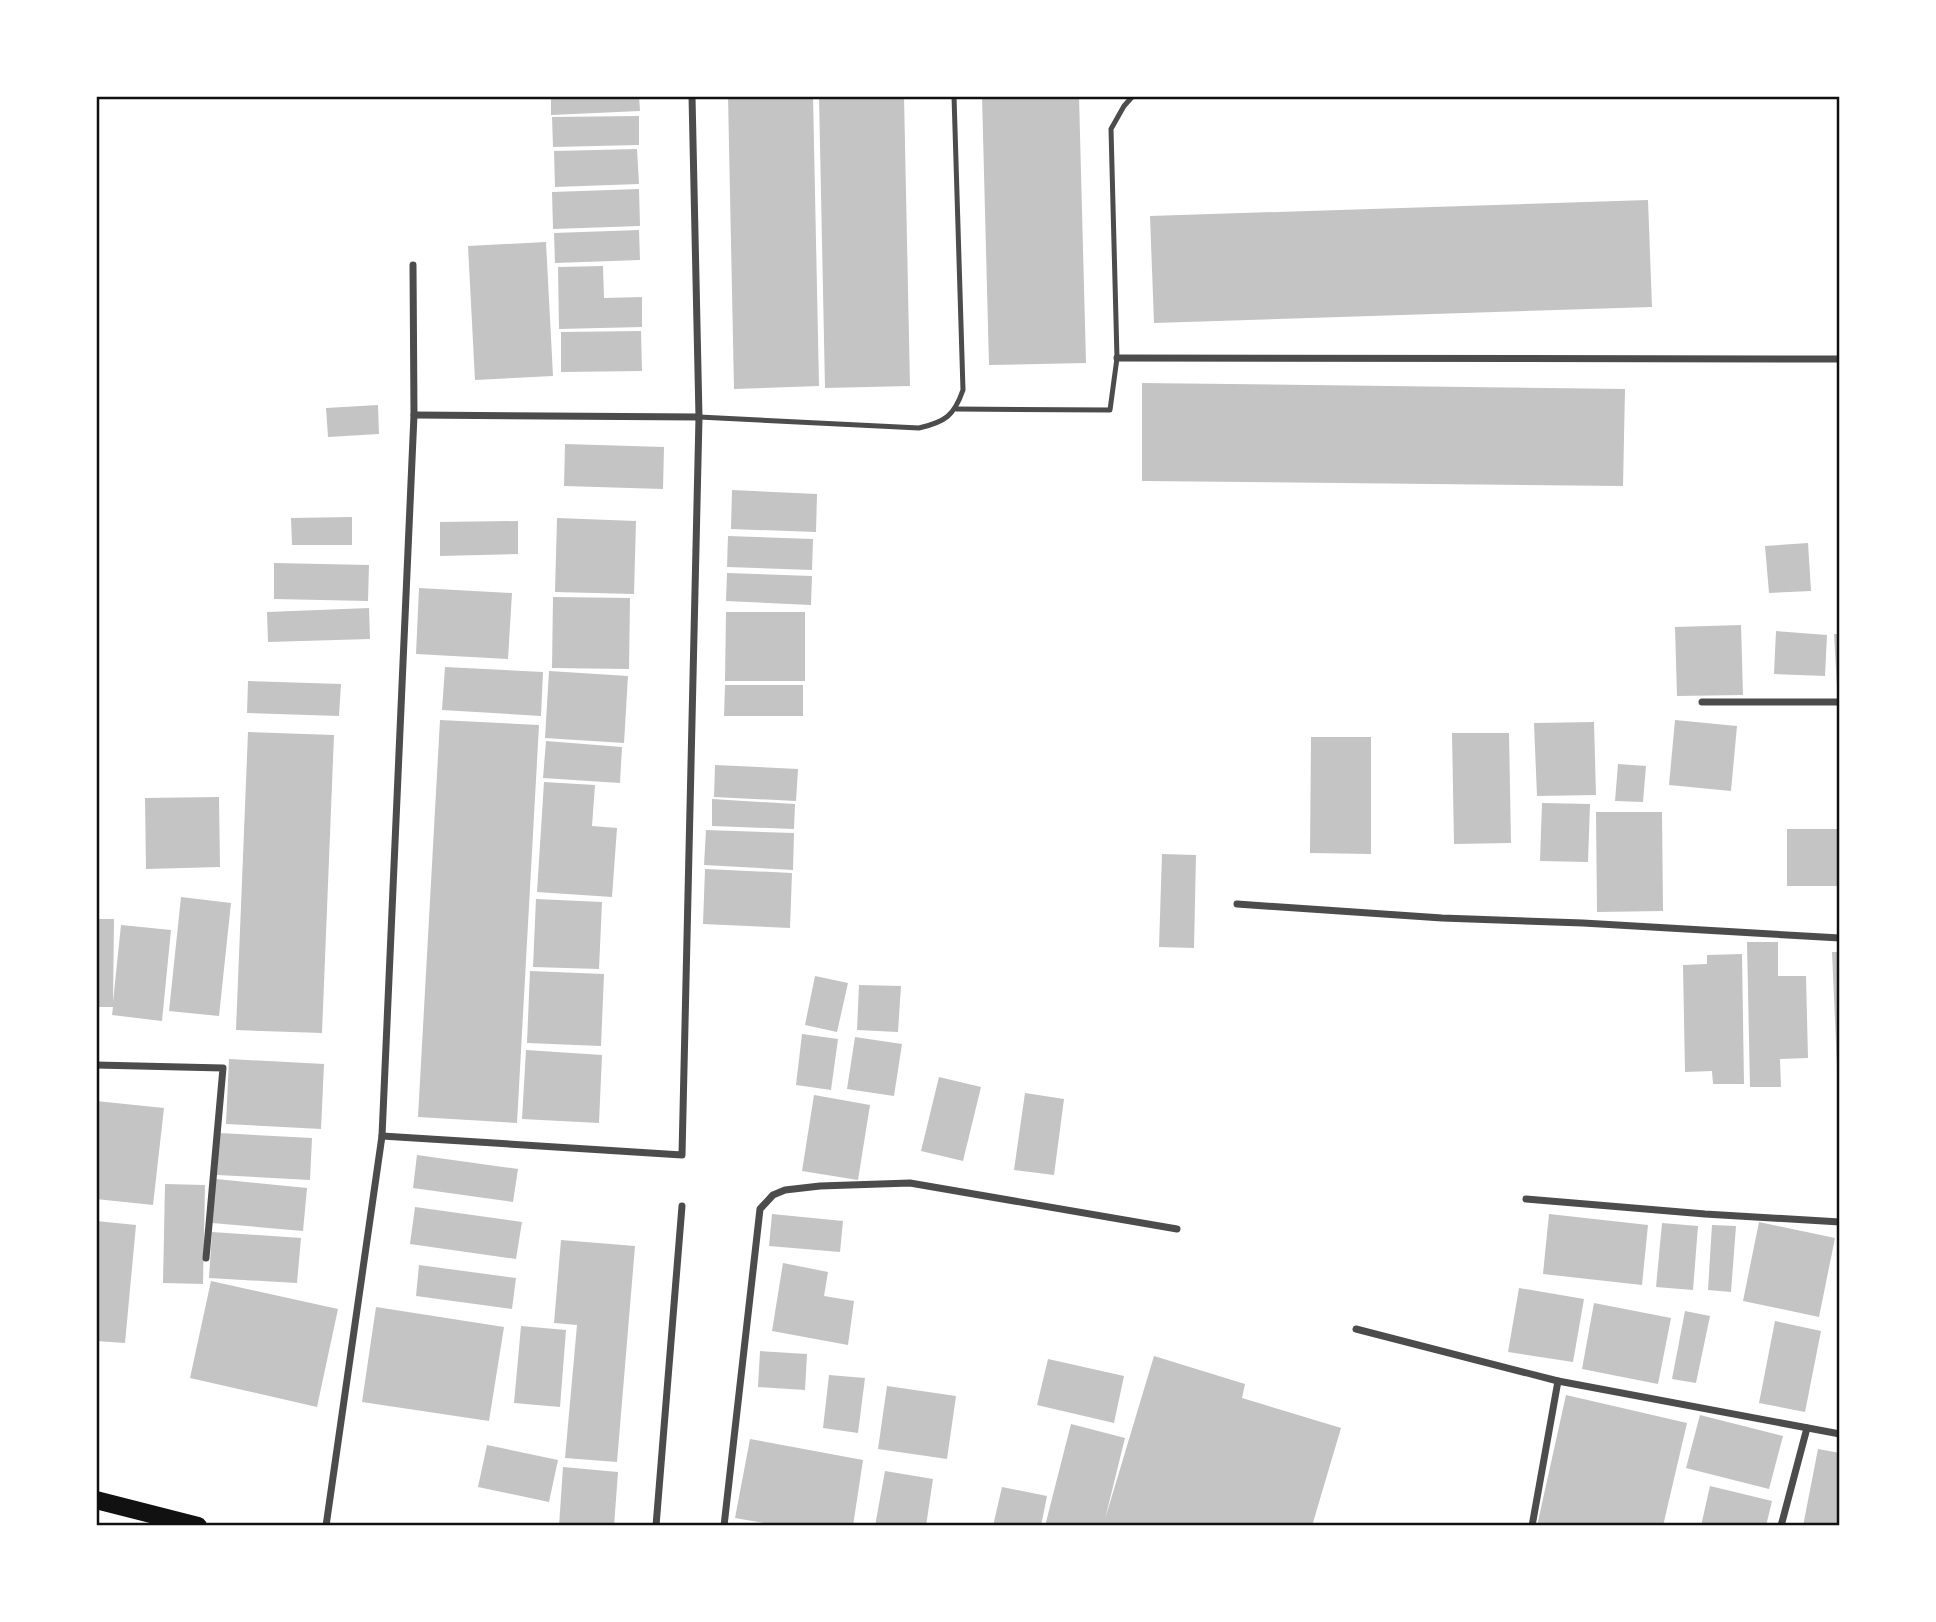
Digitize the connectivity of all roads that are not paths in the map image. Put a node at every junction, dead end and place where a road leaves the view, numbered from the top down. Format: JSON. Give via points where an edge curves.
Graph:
{"nodes":[{"id":1,"x":692,"y":96,"type":"edge"},
{"id":2,"x":954,"y":96,"type":"edge"},
{"id":3,"x":1133,"y":96,"type":"edge"},
{"id":4,"x":413,"y":265,"type":"dead end"},
{"id":5,"x":1117,"y":358,"type":"junction"},
{"id":6,"x":1840,"y":359,"type":"edge"},
{"id":7,"x":956,"y":410,"type":"junction"},
{"id":8,"x":414,"y":415,"type":"junction"},
{"id":9,"x":699,"y":417,"type":"junction"},
{"id":10,"x":1702,"y":702,"type":"dead end"},
{"id":11,"x":1840,"y":702,"type":"edge"},
{"id":12,"x":1237,"y":904,"type":"dead end"},
{"id":13,"x":1840,"y":938,"type":"edge"},
{"id":14,"x":96,"y":1065,"type":"edge"},
{"id":15,"x":382,"y":1136,"type":"junction"},
{"id":16,"x":1526,"y":1199,"type":"dead end"},
{"id":17,"x":682,"y":1206,"type":"dead end"},
{"id":18,"x":1840,"y":1222,"type":"edge"},
{"id":19,"x":1177,"y":1229,"type":"dead end"},
{"id":20,"x":206,"y":1258,"type":"dead end"},
{"id":21,"x":1356,"y":1329,"type":"dead end"},
{"id":22,"x":1558,"y":1381,"type":"junction"},
{"id":23,"x":1807,"y":1428,"type":"junction"},
{"id":24,"x":1840,"y":1434,"type":"edge"},
{"id":25,"x":96,"y":1500,"type":"edge"},
{"id":26,"x":198,"y":1526,"type":"edge"},
{"id":27,"x":326,"y":1526,"type":"edge"},
{"id":28,"x":656,"y":1526,"type":"edge"},
{"id":29,"x":724,"y":1526,"type":"edge"},
{"id":30,"x":1532,"y":1526,"type":"edge"},
{"id":31,"x":1781,"y":1526,"type":"edge"}],
"edges":[{"from":1,"to":9,"type":"street"},
{"from":2,"to":7,"type":"lane","via":[[962,390]]},
{"from":3,"to":5,"type":"lane","via":[[1111,129]]},
{"from":4,"to":8,"type":"street"},
{"from":5,"to":6,"type":"street"},
{"from":5,"to":7,"type":"lane","via":[[1110,410]]},
{"from":7,"to":9,"type":"lane","via":[[919,428]]},
{"from":8,"to":9,"type":"street"},
{"from":8,"to":15,"type":"street"},
{"from":9,"to":15,"type":"street","via":[[682,1155]]},
{"from":10,"to":11,"type":"street"},
{"from":12,"to":13,"type":"street"},
{"from":14,"to":20,"type":"street","via":[[223,1068]]},
{"from":15,"to":27,"type":"street"},
{"from":16,"to":18,"type":"street"},
{"from":17,"to":28,"type":"street"},
{"from":19,"to":29,"type":"street","via":[[910,1183],[820,1186],[773,1195],[760,1209]]},
{"from":21,"to":22,"type":"street"},
{"from":22,"to":23,"type":"street"},
{"from":22,"to":30,"type":"street"},
{"from":23,"to":24,"type":"street"},
{"from":23,"to":31,"type":"street"},
{"from":25,"to":26,"type":"main road"}]}
